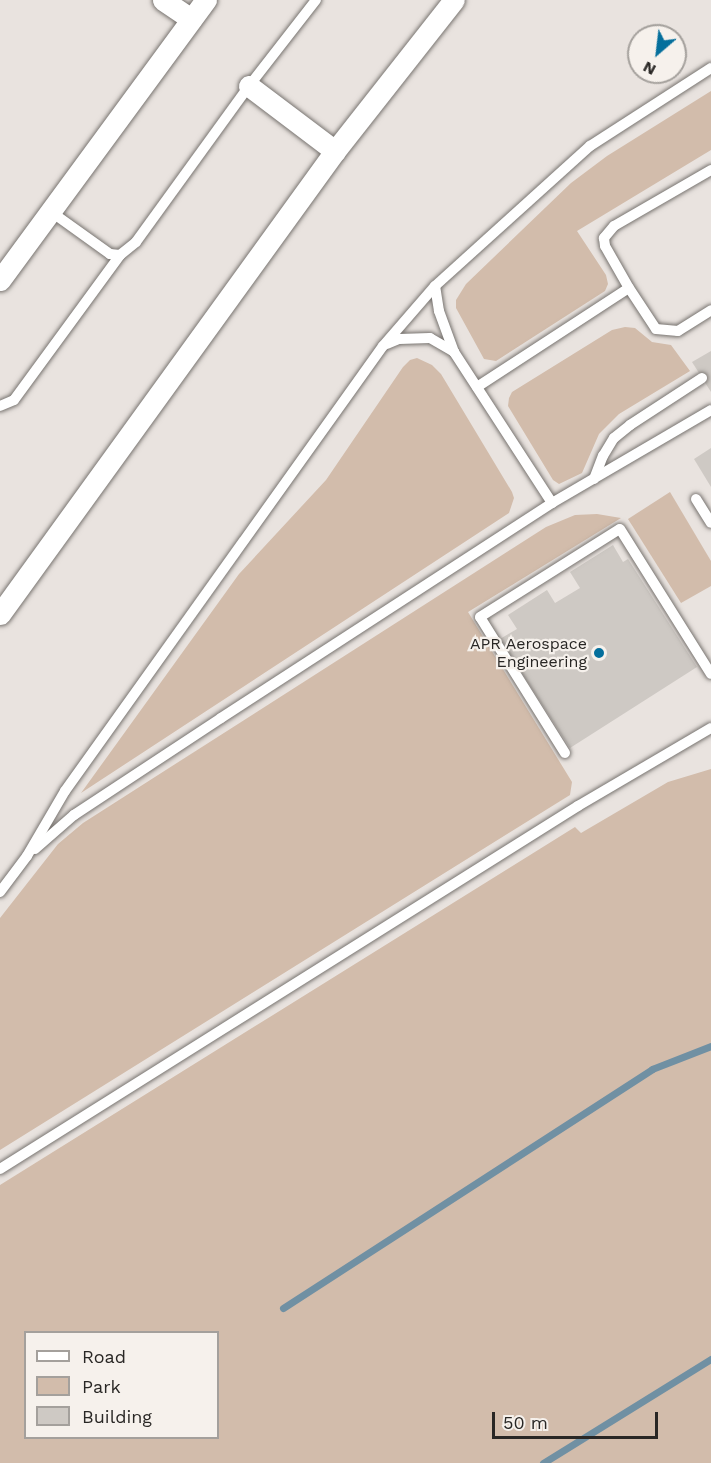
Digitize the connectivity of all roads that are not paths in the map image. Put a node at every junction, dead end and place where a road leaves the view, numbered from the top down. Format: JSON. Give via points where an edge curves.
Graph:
{"nodes":[{"id":1,"x":164,"y":0,"type":"edge"},
{"id":2,"x":206,"y":0,"type":"edge"},
{"id":3,"x":316,"y":0,"type":"edge"},
{"id":4,"x":454,"y":0,"type":"edge"},
{"id":5,"x":191,"y":20,"type":"junction"},
{"id":6,"x":711,"y":68,"type":"edge"},
{"id":7,"x":249,"y":86,"type":"junction"},
{"id":8,"x":335,"y":151,"type":"junction"},
{"id":9,"x":711,"y":170,"type":"edge"},
{"id":10,"x":50,"y":212,"type":"junction"},
{"id":11,"x":120,"y":255,"type":"junction"},
{"id":12,"x":0,"y":280,"type":"edge"},
{"id":13,"x":435,"y":286,"type":"junction"},
{"id":14,"x":629,"y":288,"type":"junction"},
{"id":15,"x":711,"y":310,"type":"edge"},
{"id":16,"x":383,"y":346,"type":"junction"},
{"id":17,"x":454,"y":352,"type":"junction"},
{"id":18,"x":702,"y":378,"type":"dead end"},
{"id":19,"x":477,"y":387,"type":"junction"},
{"id":20,"x":0,"y":406,"type":"edge"},
{"id":21,"x":711,"y":410,"type":"edge"},
{"id":22,"x":594,"y":478,"type":"junction"},
{"id":23,"x":696,"y":499,"type":"dead end"},
{"id":24,"x":552,"y":503,"type":"junction"},
{"id":25,"x":711,"y":523,"type":"edge"},
{"id":26,"x":0,"y":614,"type":"edge"},
{"id":27,"x":711,"y":674,"type":"edge"},
{"id":28,"x":711,"y":728,"type":"edge"},
{"id":29,"x":565,"y":753,"type":"dead end"},
{"id":30,"x":27,"y":856,"type":"junction"},
{"id":31,"x":0,"y":892,"type":"edge"},
{"id":32,"x":0,"y":1169,"type":"edge"}],
"edges":[{"from":1,"to":5,"type":"street"},
{"from":2,"to":5,"type":"street"},
{"from":3,"to":7,"type":"lane"},
{"from":4,"to":8,"type":"street"},
{"from":5,"to":10,"type":"street"},
{"from":6,"to":13,"type":"lane","via":[[590,146]]},
{"from":7,"to":8,"type":"street"},
{"from":7,"to":11,"type":"lane","via":[[136,242]]},
{"from":8,"to":26,"type":"street"},
{"from":9,"to":14,"type":"lane","via":[[614,226],[604,238]]},
{"from":10,"to":11,"type":"lane","via":[[110,254]]},
{"from":10,"to":12,"type":"street"},
{"from":11,"to":20,"type":"lane","via":[[14,400]]},
{"from":13,"to":16,"type":"lane"},
{"from":13,"to":17,"type":"lane"},
{"from":14,"to":15,"type":"lane","via":[[656,329],[678,331]]},
{"from":14,"to":19,"type":"lane"},
{"from":16,"to":17,"type":"lane","via":[[399,339],[430,338]]},
{"from":16,"to":30,"type":"lane","via":[[65,791]]},
{"from":17,"to":19,"type":"lane"},
{"from":18,"to":22,"type":"lane","via":[[614,438]]},
{"from":19,"to":24,"type":"lane"},
{"from":21,"to":22,"type":"lane"},
{"from":22,"to":24,"type":"lane"},
{"from":23,"to":25,"type":"lane"},
{"from":24,"to":30,"type":"lane","via":[[74,815]]},
{"from":27,"to":29,"type":"lane","via":[[620,529],[480,617]]},
{"from":28,"to":32,"type":"lane","via":[[595,796]]},
{"from":30,"to":31,"type":"lane"}]}
